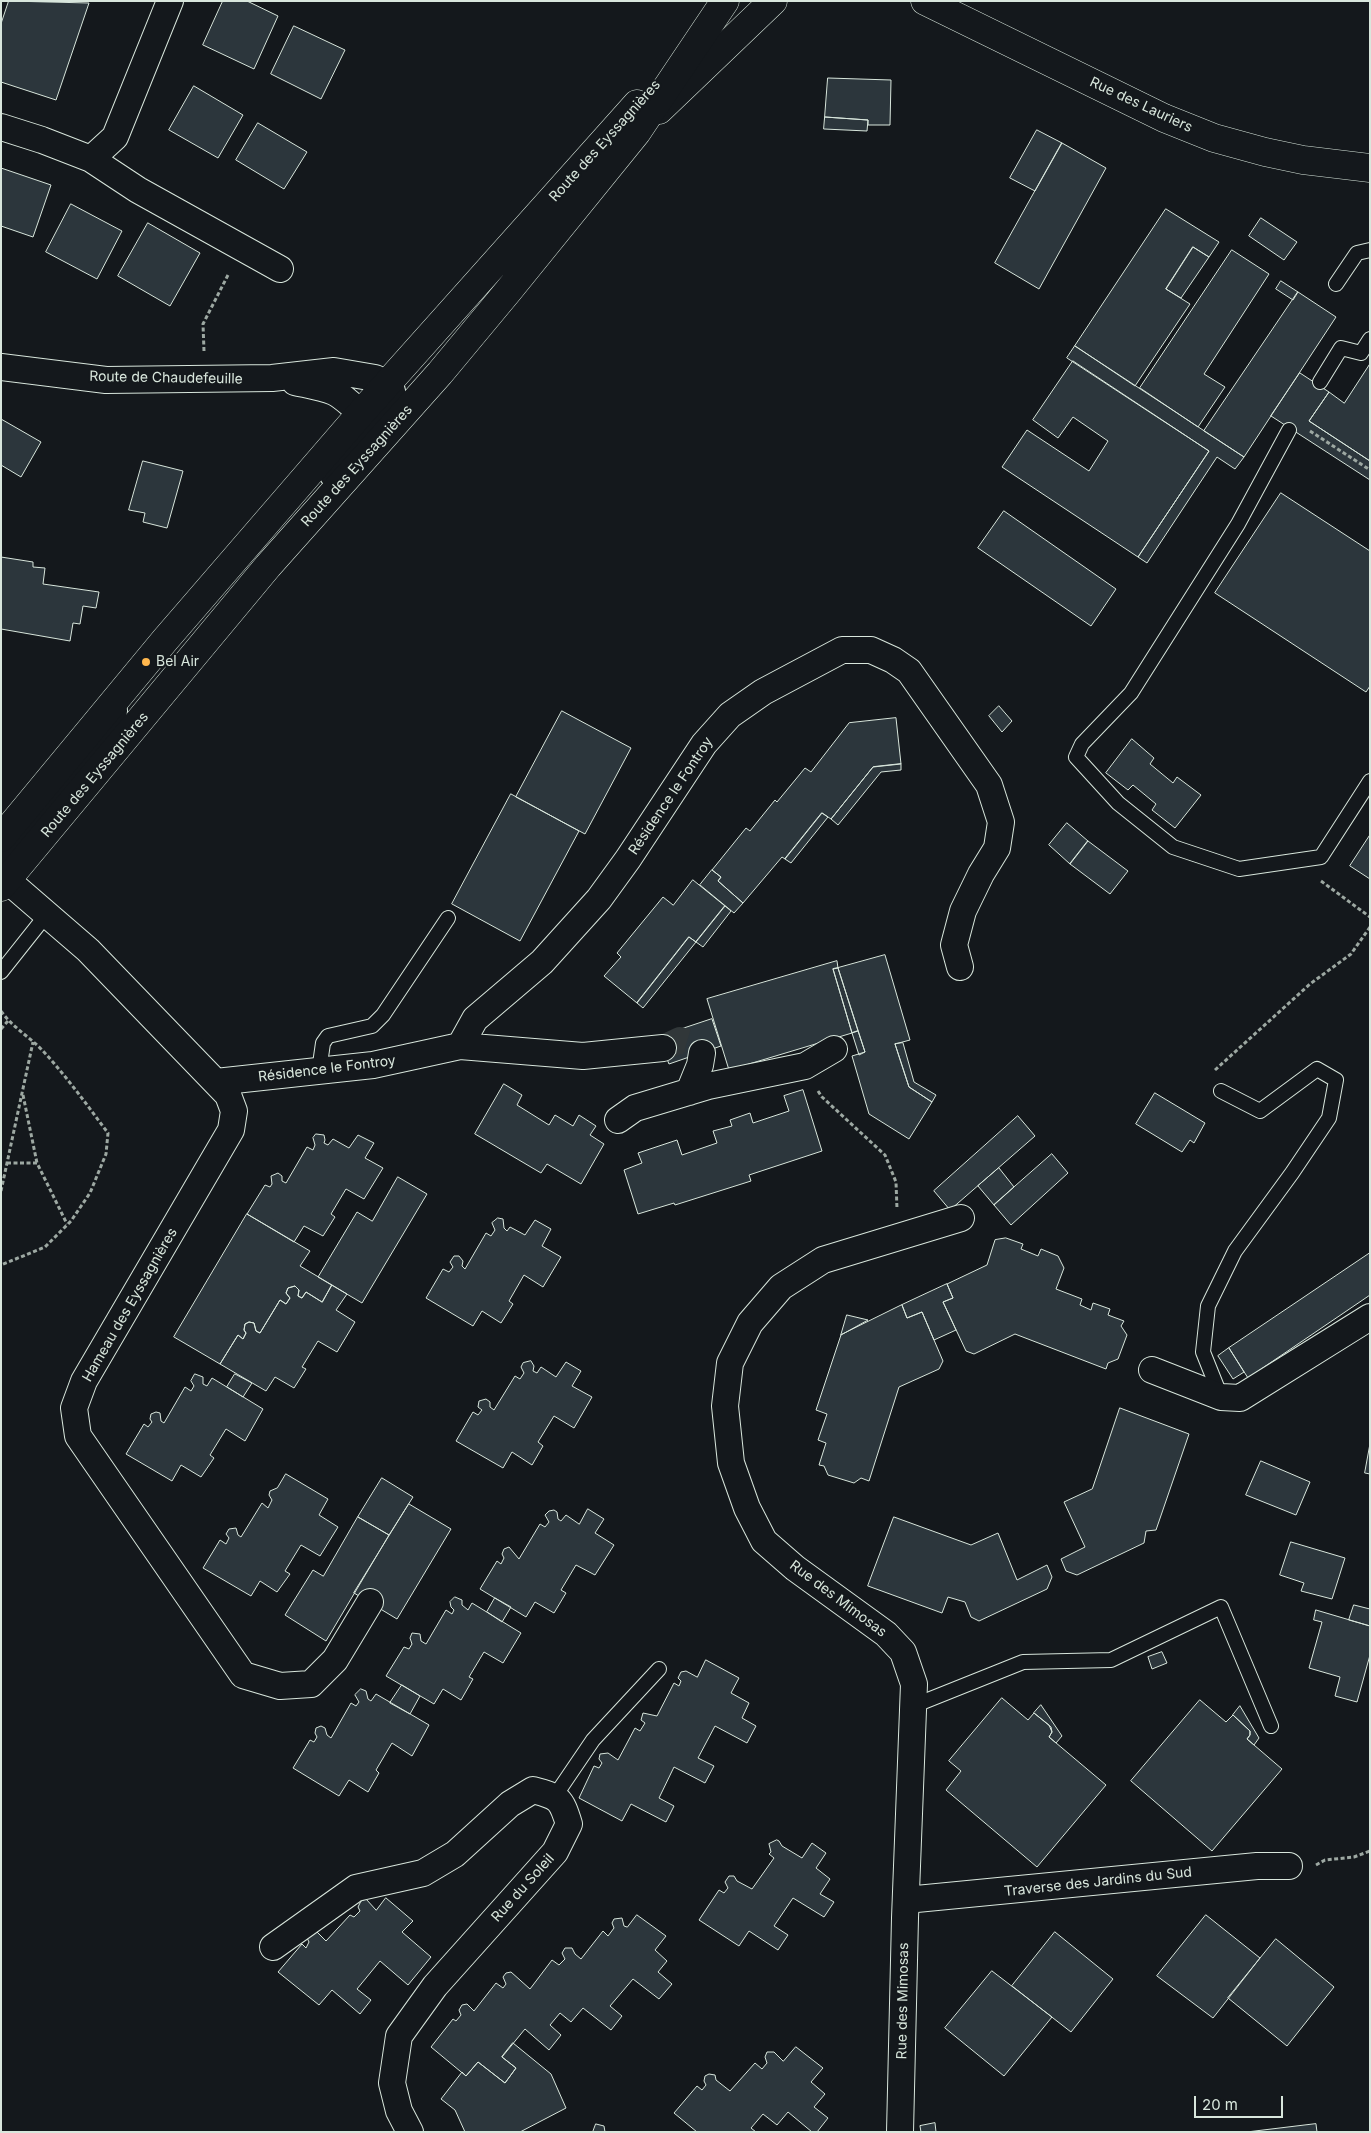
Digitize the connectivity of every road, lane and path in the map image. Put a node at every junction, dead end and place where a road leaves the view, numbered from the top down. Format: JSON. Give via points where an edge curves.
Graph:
{"nodes":[{"id":1,"x":170,"y":1,"type":"edge"},
{"id":2,"x":725,"y":1,"type":"edge"},
{"id":3,"x":773,"y":1,"type":"edge"},
{"id":4,"x":925,"y":1,"type":"edge"},
{"id":5,"x":701,"y":36,"type":"junction"},
{"id":6,"x":1,"y":127,"type":"edge"},
{"id":7,"x":637,"y":132,"type":"junction"},
{"id":8,"x":91,"y":159,"type":"junction"},
{"id":9,"x":1370,"y":168,"type":"edge"},
{"id":10,"x":1370,"y":250,"type":"edge"},
{"id":11,"x":230,"y":268,"type":"dead end"},
{"id":12,"x":280,"y":269,"type":"dead end"},
{"id":13,"x":1336,"y":284,"type":"dead end"},
{"id":14,"x":1370,"y":339,"type":"edge"},
{"id":15,"x":1,"y":367,"type":"edge"},
{"id":16,"x":440,"y":373,"type":"junction"},
{"id":17,"x":272,"y":378,"type":"junction"},
{"id":18,"x":204,"y":379,"type":"junction"},
{"id":19,"x":1320,"y":382,"type":"dead end"},
{"id":20,"x":378,"y":403,"type":"junction"},
{"id":21,"x":1303,"y":426,"type":"dead end"},
{"id":22,"x":1289,"y":430,"type":"dead end"},
{"id":23,"x":1370,"y":470,"type":"edge"},
{"id":24,"x":268,"y":566,"type":"junction"},
{"id":25,"x":129,"y":683,"type":"junction"},
{"id":26,"x":1370,"y":781,"type":"edge"},
{"id":27,"x":1,"y":838,"type":"edge"},
{"id":28,"x":1321,"y":857,"type":"junction"},
{"id":29,"x":3,"y":882,"type":"edge"},
{"id":30,"x":47,"y":914,"type":"junction"},
{"id":31,"x":1370,"y":917,"type":"edge"},
{"id":32,"x":448,"y":918,"type":"dead end"},
{"id":33,"x":1370,"y":927,"type":"edge"},
{"id":34,"x":960,"y":967,"type":"dead end"},
{"id":35,"x":1,"y":972,"type":"edge"},
{"id":36,"x":1,"y":1011,"type":"edge"},
{"id":37,"x":8,"y":1021,"type":"junction"},
{"id":38,"x":1,"y":1029,"type":"edge"},
{"id":39,"x":33,"y":1042,"type":"junction"},
{"id":40,"x":460,"y":1046,"type":"junction"},
{"id":41,"x":663,"y":1048,"type":"tunnel mouth"},
{"id":42,"x":834,"y":1048,"type":"dead end"},
{"id":43,"x":702,"y":1053,"type":"dead end"},
{"id":44,"x":805,"y":1066,"type":"junction"},
{"id":45,"x":320,"y":1071,"type":"junction"},
{"id":46,"x":216,"y":1082,"type":"junction"},
{"id":47,"x":1221,"y":1091,"type":"joint"},
{"id":48,"x":689,"y":1092,"type":"junction"},
{"id":49,"x":23,"y":1094,"type":"junction"},
{"id":50,"x":618,"y":1120,"type":"dead end"},
{"id":51,"x":7,"y":1163,"type":"junction"},
{"id":52,"x":37,"y":1163,"type":"junction"},
{"id":53,"x":1,"y":1191,"type":"edge"},
{"id":54,"x":961,"y":1218,"type":"dead end"},
{"id":55,"x":67,"y":1224,"type":"junction"},
{"id":56,"x":902,"y":1237,"type":"junction"},
{"id":57,"x":1,"y":1265,"type":"edge"},
{"id":58,"x":1370,"y":1317,"type":"edge"},
{"id":59,"x":1152,"y":1370,"type":"dead end"},
{"id":60,"x":1221,"y":1397,"type":"junction"},
{"id":61,"x":370,"y":1602,"type":"dead end"},
{"id":62,"x":659,"y":1669,"type":"dead end"},
{"id":63,"x":913,"y":1706,"type":"junction"},
{"id":64,"x":1271,"y":1726,"type":"dead end"},
{"id":65,"x":555,"y":1796,"type":"junction"},
{"id":66,"x":1370,"y":1851,"type":"edge"},
{"id":67,"x":1289,"y":1866,"type":"joint"},
{"id":68,"x":906,"y":1900,"type":"junction"},
{"id":69,"x":273,"y":1946,"type":"dead end"},
{"id":70,"x":410,"y":2132,"type":"edge"},
{"id":71,"x":900,"y":2132,"type":"edge"}],
"edges":[{"from":1,"to":8,"type":"street","via":[[115,137]]},
{"from":2,"to":5,"type":"main road","name":"Route des Eyssagnières"},
{"from":3,"to":7,"type":"main road"},
{"from":4,"to":9,"type":"main road","name":"Rue des Lauriers","via":[[1164,118],[1214,138],[1303,160]]},
{"from":5,"to":7,"type":"main road","name":"Route des Eyssagnières"},
{"from":5,"to":20,"type":"main road","name":"Route des Eyssagnières","via":[[653,86]]},
{"from":6,"to":8,"type":"street"},
{"from":7,"to":16,"type":"main road","name":"Route des Eyssagnières"},
{"from":8,"to":12,"type":"street","via":[[138,190]]},
{"from":10,"to":13,"type":"lane","via":[[1357,253]]},
{"from":11,"to":18,"type":"path","via":[[227,280],[203,324]]},
{"from":14,"to":19,"type":"lane","via":[[1361,353],[1341,348]]},
{"from":15,"to":18,"type":"street","name":"Route de Chaudefeuille","via":[[106,380]]},
{"from":16,"to":20,"type":"street"},
{"from":16,"to":24,"type":"main road","name":"Route des Eyssagnières"},
{"from":17,"to":18,"type":"street","name":"Route de Chaudefeuille"},
{"from":17,"to":20,"type":"street","name":"Route de Chaudefeuille","via":[[322,387]]},
{"from":17,"to":20,"type":"street","name":"Route de Chaudefeuille","via":[[334,371],[375,378]]},
{"from":20,"to":24,"type":"street","via":[[290,525]]},
{"from":20,"to":25,"type":"main road","name":"Route des Eyssagnières"},
{"from":21,"to":23,"type":"path"},
{"from":22,"to":28,"type":"lane","via":[[1238,524],[1132,694],[1082,744],[1076,757],[1118,803],[1173,847],[1239,869]]},
{"from":24,"to":29,"type":"main road","name":"Route des Eyssagnières"},
{"from":25,"to":27,"type":"main road","name":"Route des Eyssagnières"},
{"from":25,"to":29,"type":"street","via":[[97,744],[5,856]]},
{"from":26,"to":28,"type":"lane"},
{"from":28,"to":31,"type":"path","via":[[1310,872]]},
{"from":29,"to":30,"type":"street","name":"Hameau des Eyssagnières"},
{"from":30,"to":35,"type":"lane"},
{"from":30,"to":46,"type":"street","name":"Hameau des Eyssagnières","via":[[88,950]]},
{"from":32,"to":45,"type":"lane","via":[[383,1015],[372,1026],[328,1036],[323,1043]]},
{"from":33,"to":47,"type":"path","via":[[1351,954],[1310,984],[1204,1080]]},
{"from":34,"to":40,"type":"street","name":"Résidence le Fontroy","via":[[954,944],[963,911],[997,848],[1001,822],[989,785],[909,671],[871,650],[842,650],[763,692],[730,715],[704,744],[599,900],[542,962],[475,1019]]},
{"from":36,"to":37,"type":"path"},
{"from":37,"to":38,"type":"path"},
{"from":37,"to":39,"type":"path"},
{"from":39,"to":49,"type":"path"},
{"from":39,"to":55,"type":"path","via":[[72,1083],[108,1133],[106,1154],[90,1193]]},
{"from":40,"to":41,"type":"street","via":[[583,1056]]},
{"from":40,"to":45,"type":"street","name":"Résidence le Fontroy","via":[[373,1065]]},
{"from":42,"to":44,"type":"street"},
{"from":43,"to":48,"type":"street"},
{"from":44,"to":48,"type":"street"},
{"from":44,"to":56,"type":"path","via":[[822,1097],[885,1155],[896,1182]]},
{"from":45,"to":46,"type":"street","name":"Résidence le Fontroy"},
{"from":46,"to":61,"type":"street","name":"Hameau des Eyssagnières","via":[[228,1095],[234,1111],[231,1130],[84,1381],[74,1408],[78,1436],[244,1675],[280,1686],[311,1684],[335,1660]]},
{"from":47,"to":60,"type":"lane","via":[[1260,1111],[1317,1068],[1336,1080],[1329,1118],[1235,1251],[1208,1306],[1203,1352]]},
{"from":48,"to":50,"type":"street","via":[[635,1108]]},
{"from":49,"to":51,"type":"path"},
{"from":49,"to":52,"type":"path"},
{"from":51,"to":52,"type":"path"},
{"from":51,"to":53,"type":"path"},
{"from":52,"to":55,"type":"path"},
{"from":54,"to":56,"type":"street","name":"Rue des Mimosas"},
{"from":55,"to":57,"type":"path","via":[[45,1247]]},
{"from":56,"to":63,"type":"street","name":"Rue des Mimosas","via":[[823,1260],[781,1287],[750,1323],[730,1364],[725,1406],[731,1463],[747,1508],[764,1541],[795,1568],[886,1634],[903,1652],[914,1684]]},
{"from":58,"to":60,"type":"street","via":[[1240,1398]]},
{"from":59,"to":60,"type":"street"},
{"from":62,"to":65,"type":"lane","via":[[593,1740]]},
{"from":63,"to":64,"type":"lane","via":[[1023,1662],[1111,1660],[1221,1607]]},
{"from":63,"to":68,"type":"street","name":"Rue des Mimosas"},
{"from":65,"to":69,"type":"street","via":[[533,1790],[510,1804],[455,1854],[423,1873],[356,1888]]},
{"from":65,"to":70,"type":"street","name":"Rue du Soleil","via":[[563,1806],[569,1824],[555,1852],[435,1986],[400,2036],[392,2084],[399,2111]]},
{"from":66,"to":67,"type":"path","via":[[1354,1857],[1325,1860],[1307,1874]]},
{"from":67,"to":68,"type":"street","name":"Traverse des Jardins du Sud","via":[[1256,1866]]},
{"from":68,"to":71,"type":"street","name":"Rue des Mimosas"}]}
